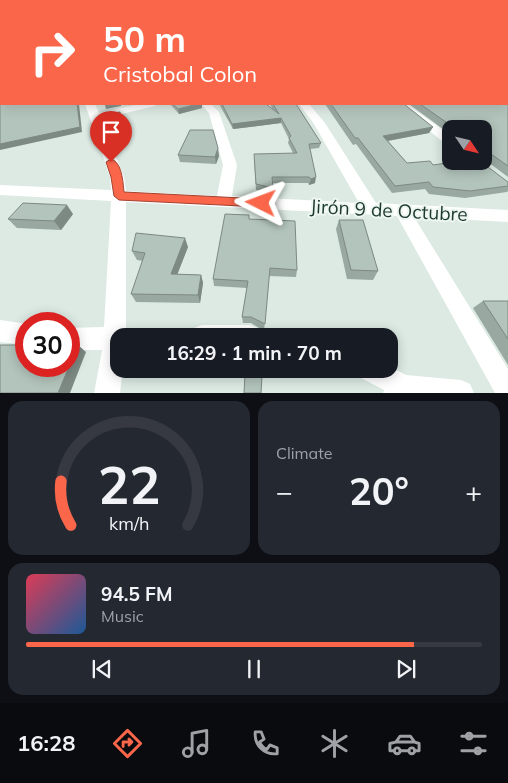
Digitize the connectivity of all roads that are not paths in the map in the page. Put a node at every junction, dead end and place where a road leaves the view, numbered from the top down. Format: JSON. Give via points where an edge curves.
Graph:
{"nodes":[{"id":1,"x":141,"y":105,"type":"edge"},
{"id":2,"x":207,"y":105,"type":"edge"},
{"id":3,"x":305,"y":105,"type":"edge"},
{"id":4,"x":402,"y":105,"type":"edge"},
{"id":5,"x":92,"y":110,"type":"edge"},
{"id":6,"x":442,"y":135,"type":"edge"},
{"id":7,"x":0,"y":190,"type":"edge"},
{"id":8,"x":119,"y":196,"type":"junction"},
{"id":9,"x":224,"y":201,"type":"junction"},
{"id":10,"x":371,"y":209,"type":"junction"},
{"id":11,"x":402,"y":210,"type":"junction"},
{"id":12,"x":508,"y":216,"type":"edge"},
{"id":13,"x":117,"y":328,"type":"edge"},
{"id":14,"x":0,"y":331,"type":"edge"},
{"id":15,"x":15,"y":333,"type":"edge"},
{"id":16,"x":110,"y":338,"type":"edge"},
{"id":17,"x":80,"y":340,"type":"edge"},
{"id":18,"x":110,"y":376,"type":"edge"},
{"id":19,"x":383,"y":378,"type":"edge"},
{"id":20,"x":400,"y":390,"type":"edge"},
{"id":21,"x":508,"y":392,"type":"edge"},
{"id":22,"x":107,"y":393,"type":"edge"},
{"id":23,"x":461,"y":393,"type":"edge"}],
"edges":[{"from":1,"to":5,"type":"street"},
{"from":2,"to":9,"type":"street","via":[[214,112],[230,165]]},
{"from":3,"to":10,"type":"street","via":[[320,123]]},
{"from":4,"to":6,"type":"street"},
{"from":5,"to":8,"type":"street","via":[[117,177]]},
{"from":7,"to":8,"type":"street","name":"Jirón 9 de Octubre"},
{"from":8,"to":9,"type":"street","name":"Jirón 9 de Octubre"},
{"from":8,"to":13,"type":"street"},
{"from":9,"to":10,"type":"street","name":"Jirón 9 de Octubre"},
{"from":10,"to":11,"type":"street","name":"Jirón 9 de Octubre"},
{"from":11,"to":12,"type":"street","name":"Jirón 9 de Octubre"},
{"from":11,"to":21,"type":"street"},
{"from":14,"to":15,"type":"street"},
{"from":16,"to":17,"type":"street"},
{"from":18,"to":22,"type":"street"},
{"from":19,"to":20,"type":"street"},
{"from":20,"to":23,"type":"street"}]}
